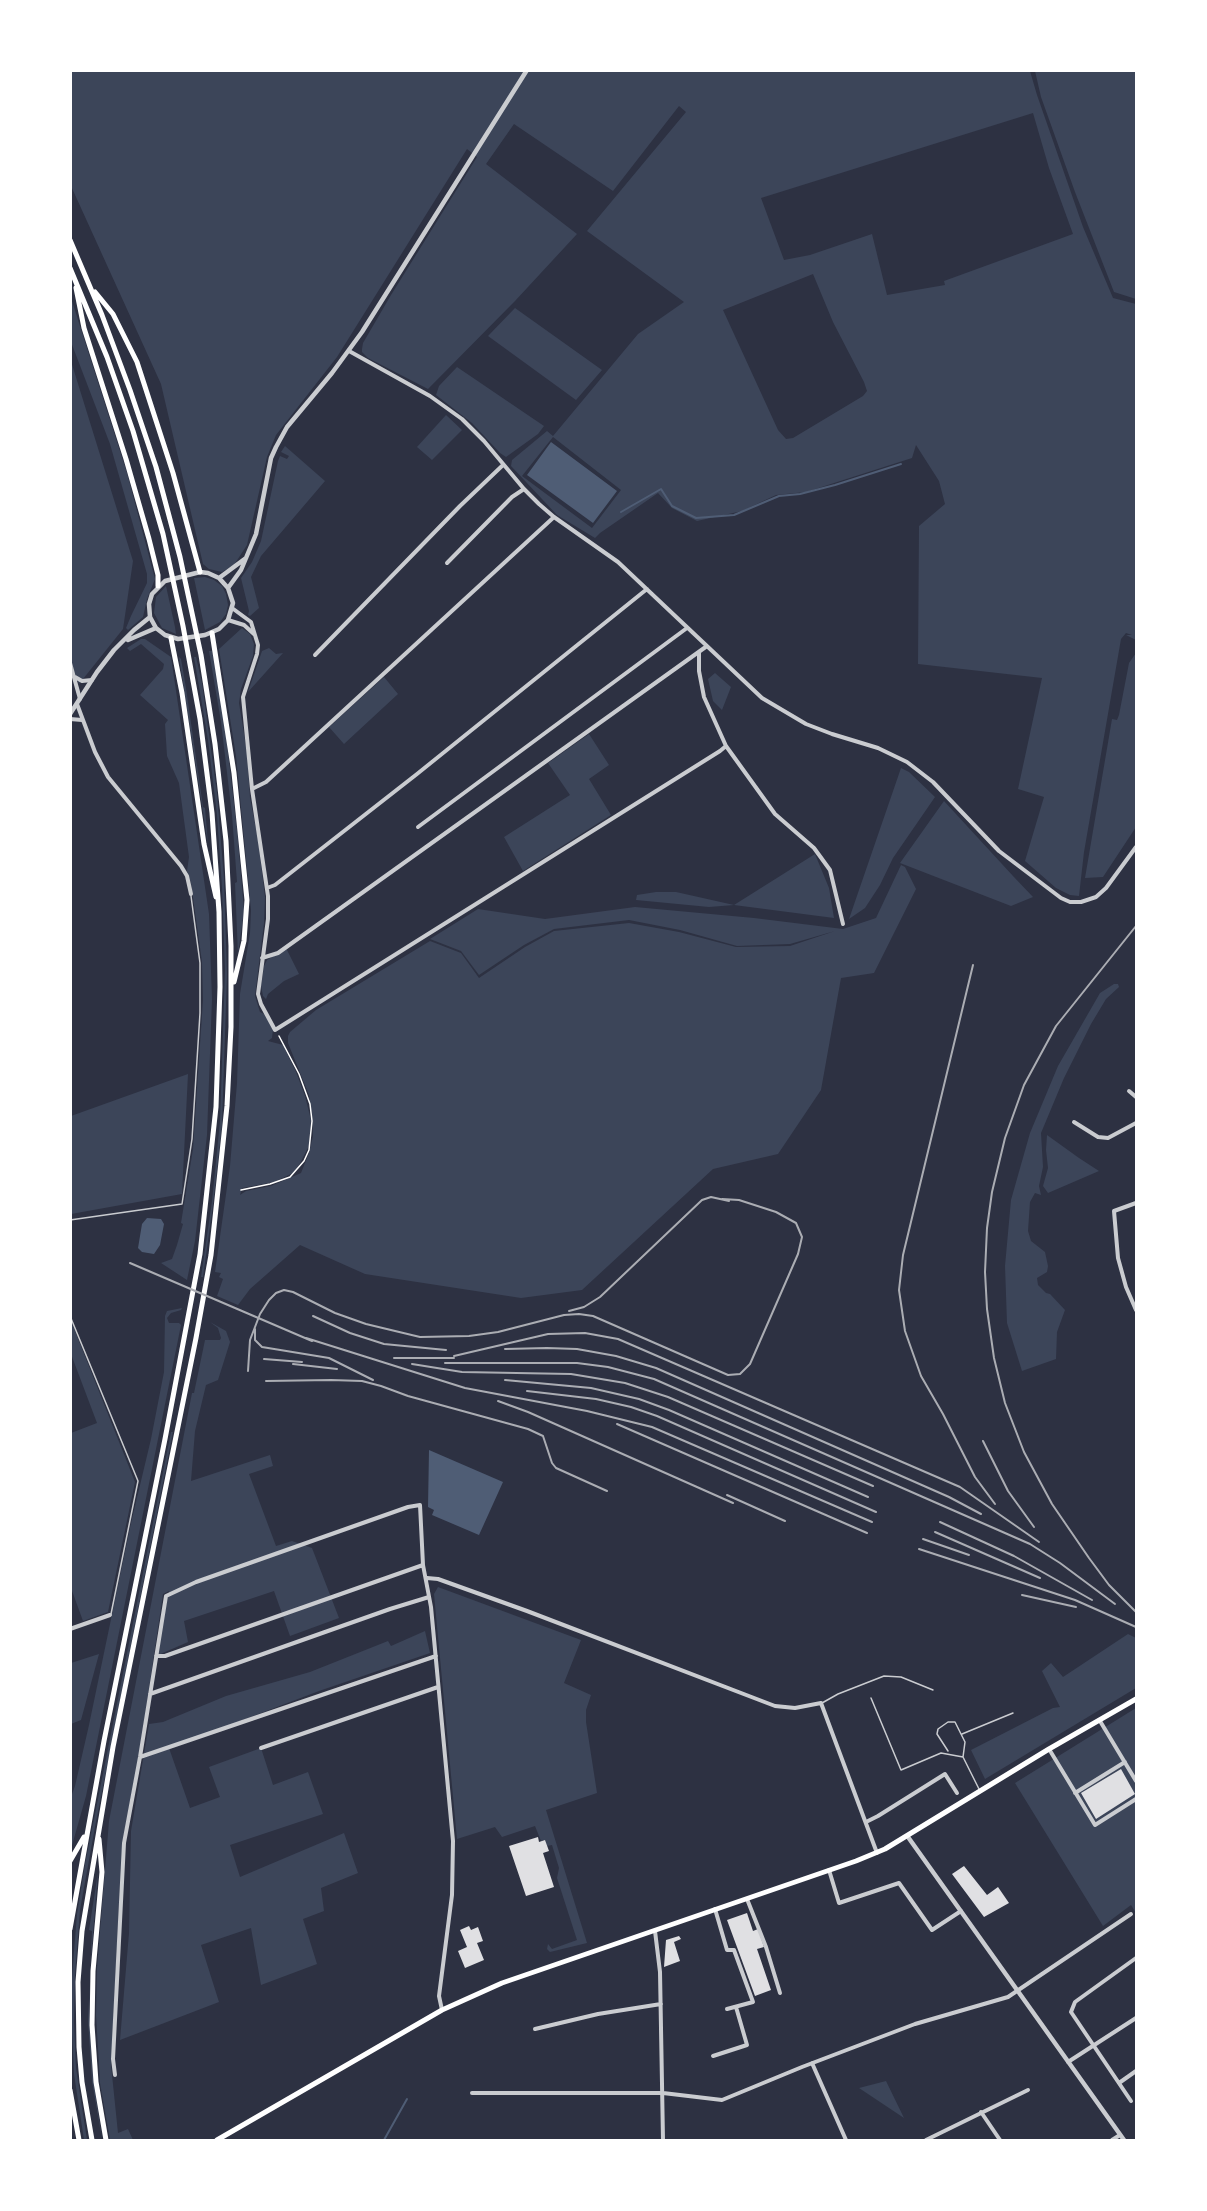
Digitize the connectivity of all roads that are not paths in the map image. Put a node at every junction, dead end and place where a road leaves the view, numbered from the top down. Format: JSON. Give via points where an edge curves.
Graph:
{"nodes":[{"id":1,"x":527,"y":70,"type":"edge"},
{"id":2,"x":70,"y":240,"type":"edge"},
{"id":3,"x":72,"y":271,"type":"edge"},
{"id":4,"x":92,"y":289,"type":"junction"},
{"id":5,"x":349,"y":351,"type":"junction"},
{"id":6,"x":503,"y":465,"type":"junction"},
{"id":7,"x":524,"y":489,"type":"junction"},
{"id":8,"x":554,"y":517,"type":"junction"},
{"id":9,"x":246,"y":558,"type":"junction"},
{"id":10,"x":447,"y":563,"type":"dead end"},
{"id":11,"x":200,"y":572,"type":"junction"},
{"id":12,"x":219,"y":578,"type":"junction"},
{"id":13,"x":158,"y":586,"type":"junction"},
{"id":14,"x":228,"y":588,"type":"junction"},
{"id":15,"x":647,"y":589,"type":"junction"},
{"id":16,"x":232,"y":608,"type":"junction"},
{"id":17,"x":150,"y":617,"type":"junction"},
{"id":18,"x":228,"y":620,"type":"junction"},
{"id":19,"x":156,"y":628,"type":"junction"},
{"id":20,"x":687,"y":628,"type":"junction"},
{"id":21,"x":213,"y":633,"type":"junction"},
{"id":22,"x":256,"y":635,"type":"junction"},
{"id":23,"x":171,"y":638,"type":"junction"},
{"id":24,"x":125,"y":641,"type":"junction"},
{"id":25,"x":707,"y":646,"type":"junction"},
{"id":26,"x":699,"y":653,"type":"junction"},
{"id":27,"x":315,"y":656,"type":"dead end"},
{"id":28,"x":70,"y":663,"type":"edge"},
{"id":29,"x":75,"y":677,"type":"junction"},
{"id":30,"x":92,"y":680,"type":"junction"},
{"id":31,"x":78,"y":701,"type":"junction"},
{"id":32,"x":70,"y":714,"type":"edge"},
{"id":33,"x":70,"y":719,"type":"edge"},
{"id":34,"x":82,"y":720,"type":"junction"},
{"id":35,"x":726,"y":746,"type":"junction"},
{"id":36,"x":252,"y":789,"type":"junction"},
{"id":37,"x":418,"y":827,"type":"dead end"},
{"id":38,"x":1137,"y":847,"type":"edge"},
{"id":39,"x":267,"y":888,"type":"junction"},
{"id":40,"x":191,"y":894,"type":"joint"},
{"id":41,"x":219,"y":912,"type":"junction"},
{"id":42,"x":843,"y":924,"type":"dead end"},
{"id":43,"x":262,"y":958,"type":"junction"},
{"id":44,"x":232,"y":989,"type":"junction"},
{"id":45,"x":1129,"y":1091,"type":"dead end"},
{"id":46,"x":1137,"y":1097,"type":"edge"},
{"id":47,"x":1074,"y":1122,"type":"dead end"},
{"id":48,"x":1137,"y":1123,"type":"edge"},
{"id":49,"x":1137,"y":1203,"type":"edge"},
{"id":50,"x":70,"y":1220,"type":"edge"},
{"id":51,"x":1135,"y":1301,"type":"edge"},
{"id":52,"x":1137,"y":1310,"type":"edge"},
{"id":53,"x":70,"y":1316,"type":"edge"},
{"id":54,"x":423,"y":1565,"type":"junction"},
{"id":55,"x":427,"y":1578,"type":"junction"},
{"id":56,"x":429,"y":1598,"type":"junction"},
{"id":57,"x":110,"y":1615,"type":"joint"},
{"id":58,"x":70,"y":1629,"type":"edge"},
{"id":59,"x":156,"y":1656,"type":"junction"},
{"id":60,"x":436,"y":1656,"type":"junction"},
{"id":61,"x":438,"y":1688,"type":"junction"},
{"id":62,"x":933,"y":1690,"type":"dead end"},
{"id":63,"x":150,"y":1694,"type":"junction"},
{"id":64,"x":871,"y":1698,"type":"dead end"},
{"id":65,"x":1137,"y":1699,"type":"edge"},
{"id":66,"x":821,"y":1703,"type":"junction"},
{"id":67,"x":1013,"y":1713,"type":"dead end"},
{"id":68,"x":1100,"y":1721,"type":"junction"},
{"id":69,"x":962,"y":1735,"type":"junction"},
{"id":70,"x":261,"y":1748,"type":"dead end"},
{"id":71,"x":1049,"y":1749,"type":"junction"},
{"id":72,"x":950,"y":1753,"type":"junction"},
{"id":73,"x":140,"y":1757,"type":"junction"},
{"id":74,"x":963,"y":1757,"type":"junction"},
{"id":75,"x":1125,"y":1762,"type":"junction"},
{"id":76,"x":1137,"y":1781,"type":"edge"},
{"id":77,"x":981,"y":1792,"type":"junction"},
{"id":78,"x":1076,"y":1792,"type":"junction"},
{"id":79,"x":957,"y":1793,"type":"dead end"},
{"id":80,"x":1137,"y":1799,"type":"edge"},
{"id":81,"x":866,"y":1822,"type":"junction"},
{"id":82,"x":98,"y":1831,"type":"junction"},
{"id":83,"x":87,"y":1833,"type":"junction"},
{"id":84,"x":908,"y":1837,"type":"junction"},
{"id":85,"x":877,"y":1853,"type":"junction"},
{"id":86,"x":70,"y":1861,"type":"edge"},
{"id":87,"x":829,"y":1870,"type":"junction"},
{"id":88,"x":747,"y":1898,"type":"junction"},
{"id":89,"x":715,"y":1910,"type":"junction"},
{"id":90,"x":962,"y":1911,"type":"junction"},
{"id":91,"x":1131,"y":1914,"type":"dead end"},
{"id":92,"x":70,"y":1929,"type":"edge"},
{"id":93,"x":655,"y":1930,"type":"junction"},
{"id":94,"x":1137,"y":1958,"type":"edge"},
{"id":95,"x":1018,"y":1991,"type":"junction"},
{"id":96,"x":780,"y":1994,"type":"dead end"},
{"id":97,"x":661,"y":2004,"type":"junction"},
{"id":98,"x":736,"y":2007,"type":"junction"},
{"id":99,"x":727,"y":2009,"type":"dead end"},
{"id":100,"x":442,"y":2010,"type":"junction"},
{"id":101,"x":1137,"y":2018,"type":"edge"},
{"id":102,"x":535,"y":2029,"type":"dead end"},
{"id":103,"x":1094,"y":2047,"type":"junction"},
{"id":104,"x":713,"y":2056,"type":"dead end"},
{"id":105,"x":1068,"y":2062,"type":"junction"},
{"id":106,"x":812,"y":2063,"type":"junction"},
{"id":107,"x":1137,"y":2071,"type":"edge"},
{"id":108,"x":116,"y":2075,"type":"dead end"},
{"id":109,"x":1119,"y":2083,"type":"junction"},
{"id":110,"x":70,"y":2090,"type":"edge"},
{"id":111,"x":1028,"y":2090,"type":"dead end"},
{"id":112,"x":663,"y":2092,"type":"junction"},
{"id":113,"x":472,"y":2093,"type":"dead end"},
{"id":114,"x":1131,"y":2101,"type":"dead end"},
{"id":115,"x":981,"y":2112,"type":"junction"},
{"id":116,"x":1120,"y":2135,"type":"junction"},
{"id":117,"x":79,"y":2140,"type":"edge"},
{"id":118,"x":92,"y":2140,"type":"edge"},
{"id":119,"x":106,"y":2140,"type":"edge"},
{"id":120,"x":217,"y":2140,"type":"edge"},
{"id":121,"x":663,"y":2140,"type":"edge"},
{"id":122,"x":846,"y":2140,"type":"edge"},
{"id":123,"x":926,"y":2140,"type":"edge"},
{"id":124,"x":1000,"y":2140,"type":"edge"},
{"id":125,"x":1112,"y":2140,"type":"edge"},
{"id":126,"x":1124,"y":2140,"type":"edge"}],
"edges":[{"from":1,"to":5,"type":"street"},
{"from":2,"to":4,"type":"main road"},
{"from":3,"to":13,"type":"main road","via":[[84,328],[149,538]]},
{"from":3,"to":41,"type":"main road","via":[[120,394],[169,560],[190,657],[208,773]]},
{"from":4,"to":11,"type":"main road","via":[[113,314],[137,362]]},
{"from":4,"to":44,"type":"main road","via":[[143,428],[180,557],[201,655],[226,841]]},
{"from":5,"to":6,"type":"street","via":[[445,406],[476,433]]},
{"from":5,"to":9,"type":"street","via":[[276,447],[256,534]]},
{"from":6,"to":7,"type":"street"},
{"from":6,"to":27,"type":"street"},
{"from":7,"to":8,"type":"street"},
{"from":7,"to":10,"type":"street"},
{"from":8,"to":15,"type":"street","via":[[618,562]]},
{"from":8,"to":36,"type":"street","via":[[266,782]]},
{"from":9,"to":12,"type":"street"},
{"from":9,"to":14,"type":"street"},
{"from":11,"to":12,"type":"street"},
{"from":11,"to":13,"type":"street"},
{"from":12,"to":14,"type":"street"},
{"from":13,"to":17,"type":"street","via":[[150,599]]},
{"from":14,"to":16,"type":"street"},
{"from":15,"to":20,"type":"street"},
{"from":15,"to":39,"type":"street","via":[[417,774]]},
{"from":16,"to":18,"type":"street"},
{"from":16,"to":22,"type":"street","via":[[251,622]]},
{"from":17,"to":19,"type":"street"},
{"from":17,"to":24,"type":"street"},
{"from":18,"to":21,"type":"street"},
{"from":18,"to":22,"type":"street","via":[[244,625]]},
{"from":19,"to":23,"type":"street"},
{"from":19,"to":24,"type":"street"},
{"from":20,"to":25,"type":"street"},
{"from":20,"to":37,"type":"street"},
{"from":21,"to":23,"type":"street"},
{"from":21,"to":44,"type":"main road","via":[[230,738],[247,900],[243,948]]},
{"from":22,"to":36,"type":"street","via":[[257,654],[243,697]]},
{"from":23,"to":41,"type":"main road","via":[[204,844]]},
{"from":24,"to":30,"type":"street"},
{"from":25,"to":26,"type":"street"},
{"from":25,"to":38,"type":"street","via":[[751,689],[787,714],[832,734],[887,751],[916,768],[999,851],[1066,900],[1086,902],[1100,895]]},
{"from":26,"to":35,"type":"street","via":[[704,697]]},
{"from":26,"to":43,"type":"street","via":[[278,953]]},
{"from":28,"to":29,"type":"street"},
{"from":29,"to":30,"type":"street"},
{"from":29,"to":31,"type":"street"},
{"from":30,"to":31,"type":"street"},
{"from":31,"to":32,"type":"street"},
{"from":31,"to":34,"type":"street"},
{"from":33,"to":34,"type":"street"},
{"from":34,"to":40,"type":"street","via":[[108,777],[181,866]]},
{"from":35,"to":42,"type":"street","via":[[775,814],[814,848],[830,870]]},
{"from":35,"to":43,"type":"street","via":[[275,1030],[258,994]]},
{"from":36,"to":39,"type":"street"},
{"from":39,"to":43,"type":"street","via":[[268,919]]},
{"from":40,"to":50,"type":"lane","via":[[200,963],[201,1013],[192,1139],[182,1203]]},
{"from":41,"to":83,"type":"main road","via":[[218,1067],[198,1262]]},
{"from":44,"to":82,"type":"main road","via":[[227,1106],[208,1271]]},
{"from":45,"to":46,"type":"street"},
{"from":47,"to":48,"type":"street","via":[[1098,1137],[1108,1138]]},
{"from":49,"to":51,"type":"street","via":[[1114,1211],[1118,1258],[1126,1287]]},
{"from":51,"to":52,"type":"street"},
{"from":53,"to":57,"type":"lane","via":[[138,1481]]},
{"from":54,"to":55,"type":"street"},
{"from":54,"to":59,"type":"street"},
{"from":54,"to":59,"type":"street","via":[[420,1505],[173,1591],[166,1596]]},
{"from":55,"to":56,"type":"street"},
{"from":55,"to":66,"type":"street","via":[[494,1599],[775,1706],[795,1708]]},
{"from":56,"to":60,"type":"street"},
{"from":56,"to":63,"type":"street"},
{"from":57,"to":58,"type":"street"},
{"from":59,"to":63,"type":"street"},
{"from":60,"to":61,"type":"street"},
{"from":60,"to":73,"type":"street"},
{"from":61,"to":70,"type":"street"},
{"from":61,"to":100,"type":"street","via":[[453,1852],[449,1928],[439,1996]]},
{"from":62,"to":66,"type":"lane","via":[[902,1677],[884,1676]]},
{"from":63,"to":73,"type":"street"},
{"from":64,"to":72,"type":"lane","via":[[901,1770]]},
{"from":65,"to":68,"type":"main road"},
{"from":66,"to":81,"type":"street"},
{"from":67,"to":69,"type":"lane"},
{"from":68,"to":71,"type":"main road"},
{"from":68,"to":75,"type":"street"},
{"from":69,"to":72,"type":"lane","via":[[955,1722],[938,1729],[937,1734]]},
{"from":69,"to":74,"type":"lane","via":[[966,1746]]},
{"from":71,"to":77,"type":"main road"},
{"from":71,"to":78,"type":"street"},
{"from":72,"to":74,"type":"lane"},
{"from":73,"to":108,"type":"street","via":[[123,1858],[113,2059]]},
{"from":74,"to":77,"type":"lane"},
{"from":75,"to":76,"type":"street"},
{"from":75,"to":78,"type":"street"},
{"from":77,"to":84,"type":"main road"},
{"from":78,"to":80,"type":"street","via":[[1095,1825]]},
{"from":79,"to":81,"type":"street","via":[[945,1773]]},
{"from":81,"to":85,"type":"street"},
{"from":82,"to":118,"type":"main road","via":[[78,1982],[81,2071]]},
{"from":82,"to":119,"type":"main road","via":[[102,1872],[92,2025]]},
{"from":83,"to":86,"type":"main road"},
{"from":83,"to":92,"type":"main road"},
{"from":84,"to":85,"type":"main road"},
{"from":84,"to":90,"type":"street"},
{"from":85,"to":87,"type":"main road"},
{"from":87,"to":88,"type":"main road"},
{"from":87,"to":90,"type":"street","via":[[839,1903],[899,1883],[932,1930]]},
{"from":88,"to":89,"type":"main road"},
{"from":88,"to":96,"type":"street"},
{"from":89,"to":93,"type":"main road"},
{"from":89,"to":98,"type":"street","via":[[727,1950],[734,1950],[753,2002]]},
{"from":90,"to":95,"type":"street"},
{"from":91,"to":95,"type":"street"},
{"from":93,"to":97,"type":"street"},
{"from":93,"to":100,"type":"main road","via":[[524,1975]]},
{"from":94,"to":103,"type":"street","via":[[1075,2002],[1071,2012]]},
{"from":95,"to":105,"type":"street"},
{"from":95,"to":106,"type":"street"},
{"from":97,"to":102,"type":"street","via":[[598,2013]]},
{"from":97,"to":112,"type":"street"},
{"from":98,"to":99,"type":"street"},
{"from":98,"to":104,"type":"street","via":[[747,2045]]},
{"from":100,"to":120,"type":"main road"},
{"from":101,"to":103,"type":"street"},
{"from":103,"to":105,"type":"street"},
{"from":103,"to":109,"type":"street"},
{"from":105,"to":116,"type":"street"},
{"from":106,"to":112,"type":"street","via":[[722,2100]]},
{"from":106,"to":122,"type":"street"},
{"from":107,"to":109,"type":"street"},
{"from":109,"to":114,"type":"street"},
{"from":110,"to":117,"type":"main road"},
{"from":111,"to":115,"type":"street"},
{"from":112,"to":113,"type":"street"},
{"from":112,"to":121,"type":"street"},
{"from":115,"to":123,"type":"street"},
{"from":115,"to":124,"type":"street"},
{"from":116,"to":125,"type":"street"},
{"from":116,"to":126,"type":"street"}]}
